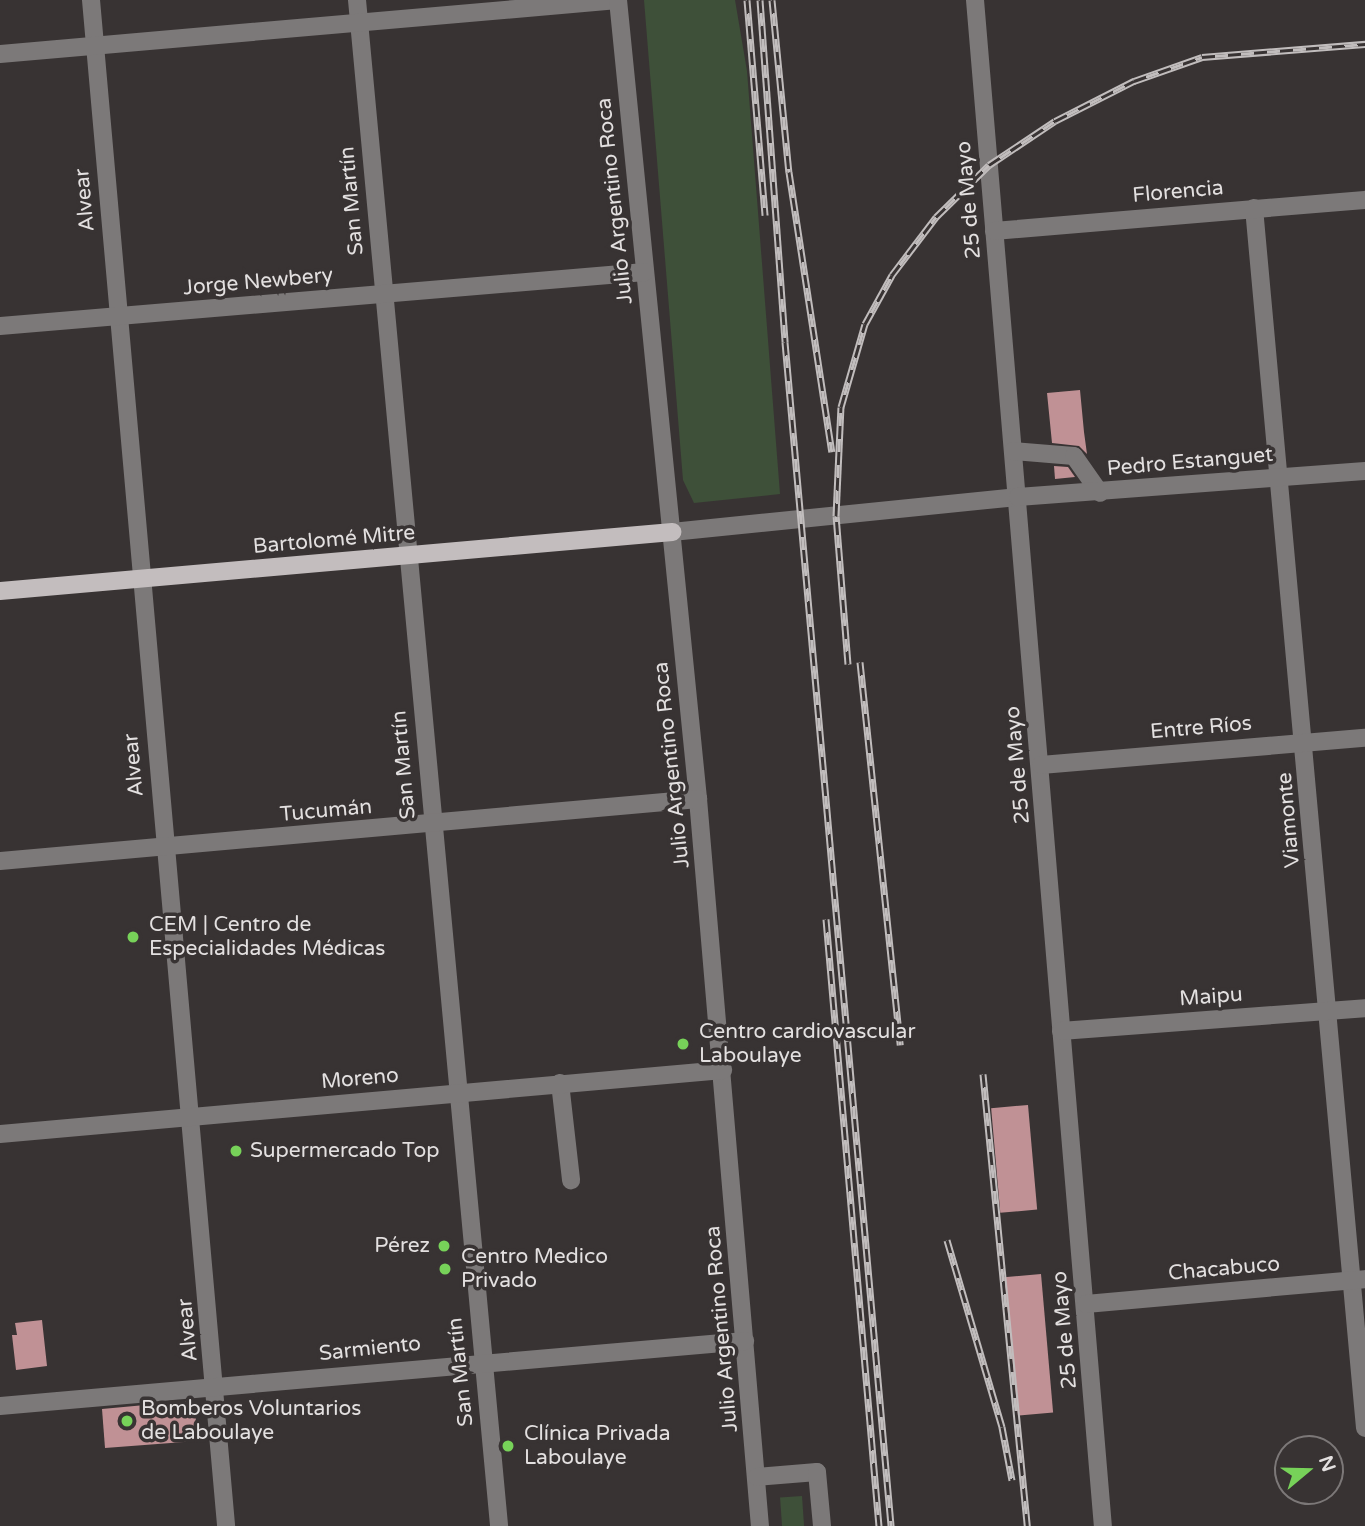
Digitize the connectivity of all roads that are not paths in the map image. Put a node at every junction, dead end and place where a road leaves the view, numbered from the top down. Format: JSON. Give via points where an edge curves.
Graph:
{"nodes":[{"id":1,"x":91,"y":0,"type":"edge"},
{"id":2,"x":357,"y":0,"type":"edge"},
{"id":3,"x":618,"y":0,"type":"edge"},
{"id":4,"x":975,"y":0,"type":"edge"},
{"id":5,"x":359,"y":23,"type":"junction"},
{"id":6,"x":94,"y":46,"type":"junction"},
{"id":7,"x":0,"y":54,"type":"edge"},
{"id":8,"x":1365,"y":200,"type":"edge"},
{"id":9,"x":1254,"y":208,"type":"junction"},
{"id":10,"x":994,"y":231,"type":"junction"},
{"id":11,"x":645,"y":272,"type":"junction"},
{"id":12,"x":384,"y":294,"type":"junction"},
{"id":13,"x":117,"y":317,"type":"junction"},
{"id":14,"x":0,"y":326,"type":"edge"},
{"id":15,"x":1013,"y":451,"type":"junction"},
{"id":16,"x":1365,"y":471,"type":"edge"},
{"id":17,"x":1279,"y":477,"type":"junction"},
{"id":18,"x":1100,"y":494,"type":"junction"},
{"id":19,"x":1018,"y":497,"type":"junction"},
{"id":20,"x":672,"y":532,"type":"junction"},
{"id":21,"x":410,"y":557,"type":"junction"},
{"id":22,"x":140,"y":580,"type":"junction"},
{"id":23,"x":0,"y":591,"type":"edge"},
{"id":24,"x":1365,"y":738,"type":"edge"},
{"id":25,"x":1306,"y":742,"type":"junction"},
{"id":26,"x":1041,"y":765,"type":"junction"},
{"id":27,"x":698,"y":799,"type":"junction"},
{"id":28,"x":432,"y":823,"type":"junction"},
{"id":29,"x":165,"y":849,"type":"junction"},
{"id":30,"x":0,"y":861,"type":"edge"},
{"id":31,"x":1365,"y":1008,"type":"edge"},
{"id":32,"x":1328,"y":1011,"type":"junction"},
{"id":33,"x":1061,"y":1031,"type":"junction"},
{"id":34,"x":723,"y":1070,"type":"junction"},
{"id":35,"x":560,"y":1083,"type":"junction"},
{"id":36,"x":457,"y":1094,"type":"junction"},
{"id":37,"x":191,"y":1116,"type":"junction"},
{"id":38,"x":0,"y":1134,"type":"edge"},
{"id":39,"x":570,"y":1180,"type":"dead end"},
{"id":40,"x":1359,"y":1280,"type":"edge"},
{"id":41,"x":1087,"y":1304,"type":"junction"},
{"id":42,"x":745,"y":1341,"type":"junction"},
{"id":43,"x":483,"y":1361,"type":"junction"},
{"id":44,"x":216,"y":1387,"type":"junction"},
{"id":45,"x":0,"y":1406,"type":"edge"},
{"id":46,"x":1365,"y":1429,"type":"edge"},
{"id":47,"x":757,"y":1478,"type":"junction"},
{"id":48,"x":226,"y":1526,"type":"edge"},
{"id":49,"x":499,"y":1526,"type":"edge"},
{"id":50,"x":760,"y":1526,"type":"edge"},
{"id":51,"x":822,"y":1526,"type":"edge"},
{"id":52,"x":1103,"y":1526,"type":"edge"}],
"edges":[{"from":1,"to":6,"type":"street","name":"Alvear"},
{"from":2,"to":5,"type":"street","name":"San Martín"},
{"from":3,"to":5,"type":"street"},
{"from":3,"to":11,"type":"street","name":"Julio Argentino Roca"},
{"from":4,"to":10,"type":"street","name":"25 de Mayo"},
{"from":5,"to":6,"type":"street"},
{"from":5,"to":12,"type":"street","name":"San Martín"},
{"from":6,"to":7,"type":"street"},
{"from":6,"to":13,"type":"street","name":"Alvear"},
{"from":8,"to":9,"type":"street","name":"Florencia"},
{"from":9,"to":10,"type":"street","name":"Florencia"},
{"from":9,"to":17,"type":"street","name":"Viamonte"},
{"from":10,"to":15,"type":"street","name":"25 de Mayo"},
{"from":11,"to":12,"type":"street","name":"Jorge Newbery"},
{"from":11,"to":20,"type":"street","name":"Julio Argentino Roca"},
{"from":12,"to":13,"type":"street","name":"Jorge Newbery"},
{"from":12,"to":21,"type":"street","name":"San Martín"},
{"from":13,"to":14,"type":"street","name":"Jorge Newbery"},
{"from":13,"to":22,"type":"street","name":"Alvear"},
{"from":15,"to":18,"type":"street","via":[[1074,456]]},
{"from":15,"to":19,"type":"street","name":"25 de Mayo"},
{"from":16,"to":17,"type":"street","name":"Pedro Estanguet"},
{"from":17,"to":18,"type":"street","name":"Pedro Estanguet"},
{"from":17,"to":25,"type":"street","name":"Viamonte"},
{"from":18,"to":19,"type":"street","name":"Pedro Estanguet"},
{"from":19,"to":20,"type":"street","name":"Pedro Estanguet"},
{"from":19,"to":26,"type":"street","name":"25 de Mayo"},
{"from":20,"to":21,"type":"main road","name":"Bartolomé Mitre"},
{"from":20,"to":27,"type":"street","name":"Julio Argentino Roca"},
{"from":21,"to":22,"type":"main road","name":"Bartolomé Mitre"},
{"from":21,"to":28,"type":"street","name":"San Martín"},
{"from":22,"to":23,"type":"main road","name":"Bartolomé Mitre"},
{"from":22,"to":29,"type":"street","name":"Alvear"},
{"from":24,"to":25,"type":"street","name":"Entre Ríos"},
{"from":25,"to":26,"type":"street","name":"Entre Ríos"},
{"from":25,"to":32,"type":"street","name":"Viamonte"},
{"from":26,"to":33,"type":"street","name":"25 de Mayo"},
{"from":27,"to":28,"type":"street","name":"Tucumán"},
{"from":27,"to":34,"type":"street","name":"Julio Argentino Roca"},
{"from":28,"to":29,"type":"street","name":"Tucumán"},
{"from":28,"to":36,"type":"street","name":"San Martín"},
{"from":29,"to":30,"type":"street","name":"Tucumán"},
{"from":29,"to":37,"type":"street","name":"Alvear"},
{"from":31,"to":32,"type":"street","name":"Maipu"},
{"from":32,"to":33,"type":"street","name":"Maipu"},
{"from":32,"to":40,"type":"street","name":"Viamonte"},
{"from":33,"to":41,"type":"street","name":"25 de Mayo"},
{"from":34,"to":35,"type":"street","name":"Moreno"},
{"from":34,"to":42,"type":"street","name":"Julio Argentino Roca"},
{"from":35,"to":36,"type":"street","name":"Moreno"},
{"from":35,"to":39,"type":"street"},
{"from":36,"to":37,"type":"street","name":"Moreno"},
{"from":36,"to":43,"type":"street","name":"San Martín"},
{"from":37,"to":38,"type":"street","name":"Moreno"},
{"from":37,"to":44,"type":"street","name":"Alvear"},
{"from":40,"to":41,"type":"street","name":"Chacabuco"},
{"from":40,"to":46,"type":"street","name":"Viamonte"},
{"from":41,"to":52,"type":"street","name":"25 de Mayo"},
{"from":42,"to":43,"type":"street","name":"Sarmiento"},
{"from":42,"to":47,"type":"street","name":"Julio Argentino Roca"},
{"from":43,"to":44,"type":"street","name":"Sarmiento"},
{"from":43,"to":49,"type":"street","name":"San Martín"},
{"from":44,"to":45,"type":"street","name":"Sarmiento"},
{"from":44,"to":48,"type":"street","name":"Alvear"},
{"from":47,"to":50,"type":"street","name":"Julio Argentino Roca"},
{"from":47,"to":51,"type":"street","via":[[817,1472]]}]}
